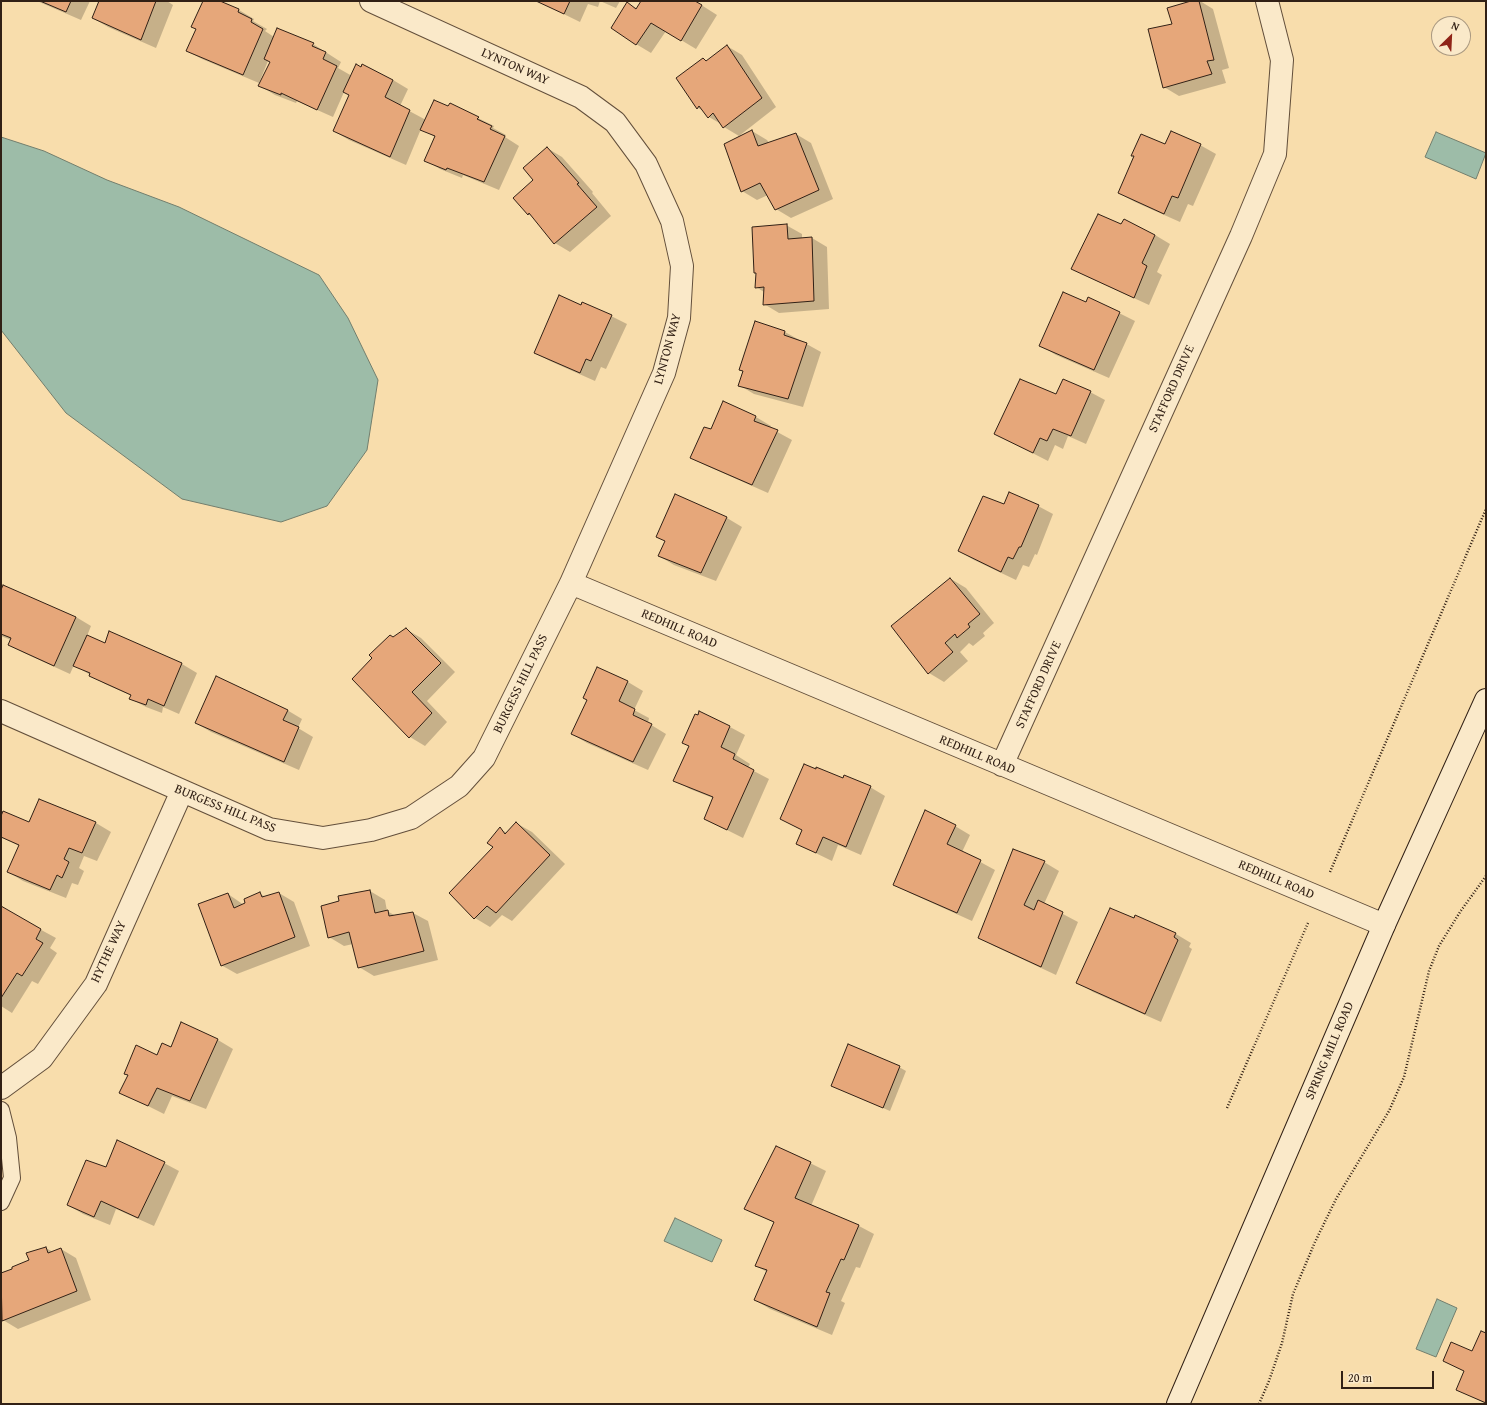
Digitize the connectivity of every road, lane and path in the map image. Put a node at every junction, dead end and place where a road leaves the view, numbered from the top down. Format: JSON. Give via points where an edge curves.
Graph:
{"nodes":[{"id":1,"x":371,"y":1,"type":"edge"},
{"id":2,"x":1267,"y":1,"type":"edge"},
{"id":3,"x":1486,"y":509,"type":"edge"},
{"id":4,"x":571,"y":583,"type":"junction"},
{"id":5,"x":1486,"y":700,"type":"edge"},
{"id":6,"x":1,"y":711,"type":"edge"},
{"id":7,"x":1002,"y":765,"type":"junction"},
{"id":8,"x":182,"y":791,"type":"junction"},
{"id":9,"x":1486,"y":876,"type":"edge"},
{"id":10,"x":1319,"y":898,"type":"junction"},
{"id":11,"x":1384,"y":925,"type":"junction"},
{"id":12,"x":1,"y":1088,"type":"edge"},
{"id":13,"x":1227,"y":1108,"type":"dead end"},
{"id":14,"x":1,"y":1110,"type":"edge"},
{"id":15,"x":1,"y":1202,"type":"edge"},
{"id":16,"x":1178,"y":1404,"type":"edge"},
{"id":17,"x":1259,"y":1404,"type":"edge"}],
"edges":[{"from":1,"to":4,"type":"street","name":"LYNTON WAY","via":[[581,96],[615,122],[646,164],[672,221],[682,266],[679,318],[664,373]]},
{"from":2,"to":7,"type":"street","name":"STAFFORD DRIVE","via":[[1282,60],[1275,154],[1241,236]]},
{"from":3,"to":10,"type":"path"},
{"from":4,"to":7,"type":"street","name":"REDHILL ROAD"},
{"from":4,"to":8,"type":"street","name":"BURGESS HILL PASS","via":[[484,758],[459,786],[411,818],[371,830],[323,838],[269,829]]},
{"from":5,"to":11,"type":"street","name":"SPRING MILL ROAD"},
{"from":6,"to":8,"type":"street","name":"BURGESS HILL PASS"},
{"from":7,"to":10,"type":"street","name":"REDHILL ROAD"},
{"from":8,"to":12,"type":"street","name":"HYTHE WAY","via":[[96,984],[42,1058]]},
{"from":9,"to":17,"type":"path","via":[[1439,946],[1429,971],[1404,1077],[1389,1111],[1336,1199],[1315,1242],[1293,1294],[1282,1343]]},
{"from":10,"to":11,"type":"street","name":"REDHILL ROAD"},
{"from":10,"to":13,"type":"path"},
{"from":11,"to":16,"type":"street","name":"SPRING MILL ROAD"},
{"from":14,"to":15,"type":"lane","via":[[8,1138],[12,1178]]}]}
